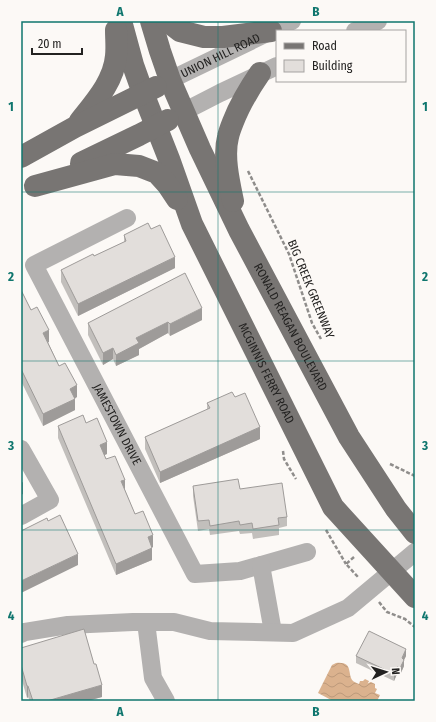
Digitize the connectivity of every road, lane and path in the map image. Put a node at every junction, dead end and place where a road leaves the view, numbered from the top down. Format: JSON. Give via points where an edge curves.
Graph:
{"nodes":[{"id":1,"x":115,"y":21,"type":"edge"},
{"id":2,"x":121,"y":21,"type":"edge"},
{"id":3,"x":151,"y":21,"type":"edge"},
{"id":4,"x":167,"y":21,"type":"edge"},
{"id":5,"x":292,"y":21,"type":"edge"},
{"id":6,"x":378,"y":21,"type":"edge"},
{"id":7,"x":358,"y":30,"type":"edge"},
{"id":8,"x":271,"y":31,"type":"junction"},
{"id":9,"x":269,"y":70,"type":"edge"},
{"id":10,"x":170,"y":80,"type":"junction"},
{"id":11,"x":142,"y":93,"type":"junction"},
{"id":12,"x":183,"y":112,"type":"junction"},
{"id":13,"x":156,"y":126,"type":"junction"},
{"id":14,"x":75,"y":127,"type":"junction"},
{"id":15,"x":21,"y":157,"type":"edge"},
{"id":16,"x":248,"y":171,"type":"dead end"},
{"id":17,"x":28,"y":190,"type":"edge"},
{"id":18,"x":127,"y":218,"type":"dead end"},
{"id":19,"x":192,"y":224,"type":"junction"},
{"id":20,"x":239,"y":230,"type":"junction"},
{"id":21,"x":323,"y":343,"type":"dead end"},
{"id":22,"x":21,"y":449,"type":"edge"},
{"id":23,"x":389,"y":464,"type":"dead end"},
{"id":24,"x":415,"y":476,"type":"edge"},
{"id":25,"x":21,"y":516,"type":"edge"},
{"id":26,"x":415,"y":533,"type":"edge"},
{"id":27,"x":307,"y":552,"type":"dead end"},
{"id":28,"x":415,"y":552,"type":"edge"},
{"id":29,"x":262,"y":566,"type":"junction"},
{"id":30,"x":392,"y":572,"type":"junction"},
{"id":31,"x":415,"y":597,"type":"edge"},
{"id":32,"x":146,"y":622,"type":"junction"},
{"id":33,"x":273,"y":632,"type":"junction"},
{"id":34,"x":21,"y":634,"type":"edge"},
{"id":35,"x":160,"y":698,"type":"edge"}],
"edges":[{"from":1,"to":14,"type":"main road","via":[[116,56],[111,75],[97,100]]},
{"from":2,"to":11,"type":"main road","name":"MCGINNIS FERRY ROAD"},
{"from":3,"to":10,"type":"main road"},
{"from":4,"to":8,"type":"main road","via":[[180,31],[204,37]]},
{"from":5,"to":8,"type":"street","name":"UNION HILL ROAD"},
{"from":6,"to":7,"type":"street"},
{"from":8,"to":10,"type":"street","name":"UNION HILL ROAD"},
{"from":9,"to":12,"type":"street"},
{"from":9,"to":20,"type":"main road","via":[[247,92],[227,137],[226,160]]},
{"from":10,"to":11,"type":"main road"},
{"from":10,"to":12,"type":"main road"},
{"from":11,"to":13,"type":"main road","name":"MCGINNIS FERRY ROAD"},
{"from":11,"to":14,"type":"main road"},
{"from":12,"to":13,"type":"main road"},
{"from":12,"to":20,"type":"main road","name":"RONALD REAGAN BOULEVARD"},
{"from":13,"to":17,"type":"main road"},
{"from":13,"to":19,"type":"main road","name":"MCGINNIS FERRY ROAD"},
{"from":14,"to":15,"type":"main road"},
{"from":16,"to":21,"type":"path","name":"BIG CREEK GREENWAY","via":[[289,254],[312,323]]},
{"from":17,"to":19,"type":"main road","via":[[115,164],[139,166],[157,173],[167,184]]},
{"from":18,"to":29,"type":"street","name":"JAMESTOWN DRIVE","via":[[34,265],[195,574],[240,571]]},
{"from":19,"to":30,"type":"main road","name":"MCGINNIS FERRY ROAD","via":[[333,506]]},
{"from":20,"to":26,"type":"main road","name":"RONALD REAGAN BOULEVARD","via":[[349,437],[396,509]]},
{"from":22,"to":25,"type":"street","via":[[50,500]]},
{"from":23,"to":24,"type":"path"},
{"from":27,"to":29,"type":"street","name":"JAMESTOWN DRIVE"},
{"from":28,"to":30,"type":"street"},
{"from":29,"to":33,"type":"street"},
{"from":30,"to":31,"type":"main road","name":"MCGINNIS FERRY ROAD"},
{"from":30,"to":33,"type":"street","via":[[348,608],[292,633]]},
{"from":32,"to":33,"type":"street","via":[[174,622],[210,631]]},
{"from":32,"to":34,"type":"street","via":[[68,626]]},
{"from":32,"to":35,"type":"street","via":[[153,678]]}]}
